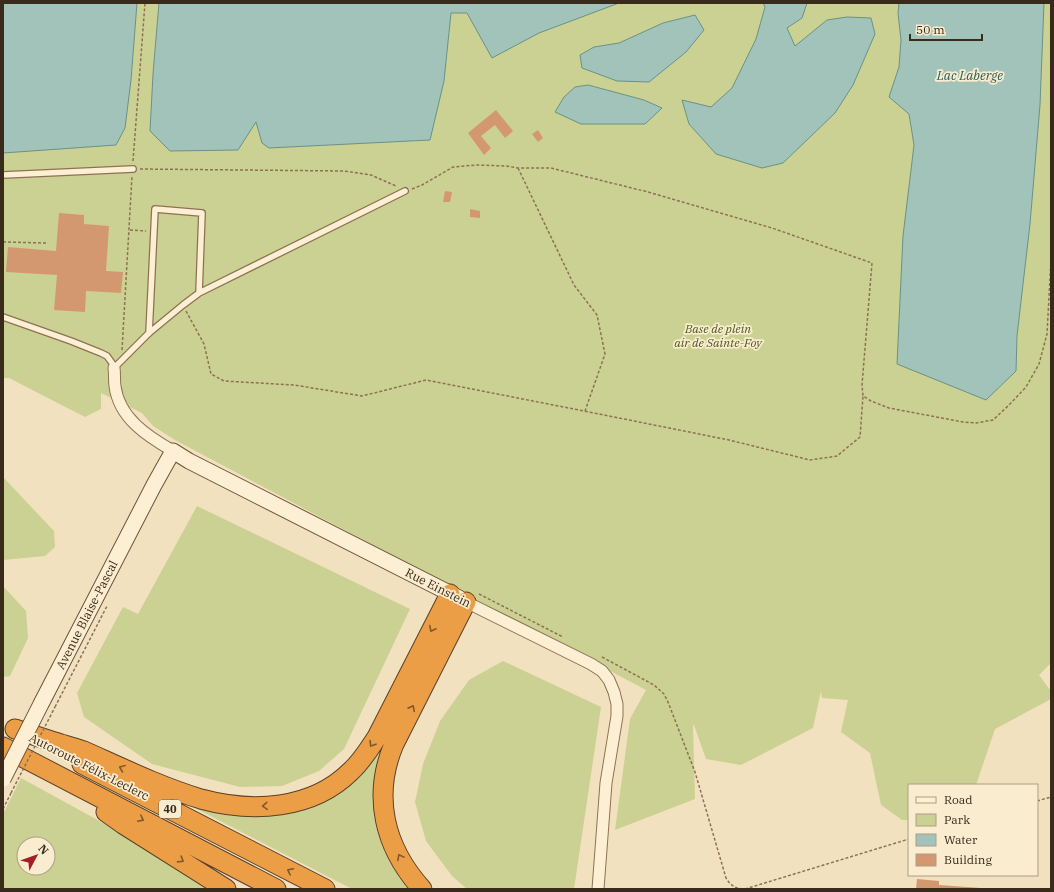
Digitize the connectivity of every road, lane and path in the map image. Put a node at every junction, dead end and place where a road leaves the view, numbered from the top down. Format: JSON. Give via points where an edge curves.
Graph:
{"nodes":[{"id":1,"x":145,"y":3,"type":"edge"},
{"id":2,"x":518,"y":168,"type":"junction"},
{"id":3,"x":133,"y":169,"type":"junction"},
{"id":4,"x":3,"y":175,"type":"edge"},
{"id":5,"x":405,"y":191,"type":"junction"},
{"id":6,"x":129,"y":230,"type":"junction"},
{"id":7,"x":154,"y":231,"type":"junction"},
{"id":8,"x":3,"y":242,"type":"edge"},
{"id":9,"x":46,"y":243,"type":"dead end"},
{"id":10,"x":1051,"y":260,"type":"edge"},
{"id":11,"x":199,"y":293,"type":"junction"},
{"id":12,"x":183,"y":305,"type":"junction"},
{"id":13,"x":3,"y":317,"type":"edge"},
{"id":14,"x":149,"y":333,"type":"junction"},
{"id":15,"x":114,"y":368,"type":"junction"},
{"id":16,"x":863,"y":396,"type":"junction"},
{"id":17,"x":584,"y":411,"type":"junction"},
{"id":18,"x":173,"y":451,"type":"junction"},
{"id":19,"x":463,"y":596,"type":"junction"},
{"id":20,"x":565,"y":639,"type":"dead end"},
{"id":21,"x":600,"y":657,"type":"dead end"},
{"id":22,"x":49,"y":705,"type":"junction"},
{"id":23,"x":9,"y":726,"type":"edge"},
{"id":24,"x":3,"y":747,"type":"edge"},
{"id":25,"x":56,"y":776,"type":"junction"},
{"id":26,"x":3,"y":779,"type":"edge"},
{"id":27,"x":1051,"y":797,"type":"edge"},
{"id":28,"x":1038,"y":801,"type":"edge"},
{"id":29,"x":3,"y":809,"type":"edge"},
{"id":30,"x":908,"y":839,"type":"edge"},
{"id":31,"x":226,"y":889,"type":"edge"},
{"id":32,"x":276,"y":889,"type":"edge"},
{"id":33,"x":325,"y":889,"type":"edge"},
{"id":34,"x":422,"y":889,"type":"edge"},
{"id":35,"x":598,"y":889,"type":"edge"}],
"edges":[{"from":1,"to":3,"type":"path"},
{"from":2,"to":5,"type":"path","via":[[476,165],[453,167],[422,185]]},
{"from":2,"to":16,"type":"path","via":[[551,168],[648,192],[772,228],[872,262]]},
{"from":2,"to":17,"type":"path","via":[[574,285],[597,315],[605,354]]},
{"from":3,"to":4,"type":"lane"},
{"from":3,"to":5,"type":"path","via":[[344,172],[371,175]]},
{"from":3,"to":6,"type":"path"},
{"from":5,"to":11,"type":"lane"},
{"from":6,"to":7,"type":"path"},
{"from":6,"to":15,"type":"path","via":[[122,350]]},
{"from":7,"to":11,"type":"lane","via":[[155,209],[202,213]]},
{"from":7,"to":14,"type":"lane"},
{"from":8,"to":9,"type":"path"},
{"from":10,"to":16,"type":"path","via":[[1047,334],[1039,364],[1026,387],[993,420],[962,422],[889,408]]},
{"from":11,"to":12,"type":"lane"},
{"from":12,"to":14,"type":"lane"},
{"from":12,"to":17,"type":"path","via":[[204,344],[211,374],[224,381],[294,384],[362,396],[426,380]]},
{"from":13,"to":15,"type":"lane","via":[[101,353],[107,356]]},
{"from":14,"to":15,"type":"lane"},
{"from":15,"to":18,"type":"street","name":"Rue Einstein","via":[[115,388],[124,411],[145,434]]},
{"from":16,"to":17,"type":"path","via":[[860,437],[837,456],[810,460],[729,440]]},
{"from":18,"to":19,"type":"street","name":"Rue Einstein"},
{"from":18,"to":22,"type":"street","name":"Avenue Blaise-Pascal"},
{"from":19,"to":20,"type":"path"},
{"from":19,"to":23,"type":"highway","one_way":true,"via":[[364,756],[351,772],[336,784],[298,802],[245,807],[202,799],[82,750]]},
{"from":34,"to":19,"type":"highway","one_way":true,"via":[[406,868],[389,834],[383,801],[384,780],[394,744]]},
{"from":19,"to":35,"type":"street","name":"Rue Einstein","via":[[592,664],[602,671],[612,686],[617,716],[606,783]]},
{"from":21,"to":30,"type":"path","via":[[654,685],[664,694],[694,768],[726,878],[733,886],[745,889]]},
{"from":22,"to":26,"type":"street","name":"Avenue Blaise-Pascal","bridge":true},
{"from":22,"to":29,"type":"path","bridge":true},
{"from":33,"to":23,"type":"highway","name":"Autoroute Félix-Leclerc","number":"40","one_way":true},
{"from":24,"to":25,"type":"highway","name":"Autoroute Félix-Leclerc","number":"40"},
{"from":25,"to":31,"type":"highway","one_way":true,"via":[[123,824]]},
{"from":25,"to":32,"type":"highway","name":"Autoroute Félix-Leclerc","number":"40","one_way":true},
{"from":27,"to":28,"type":"path"}]}
